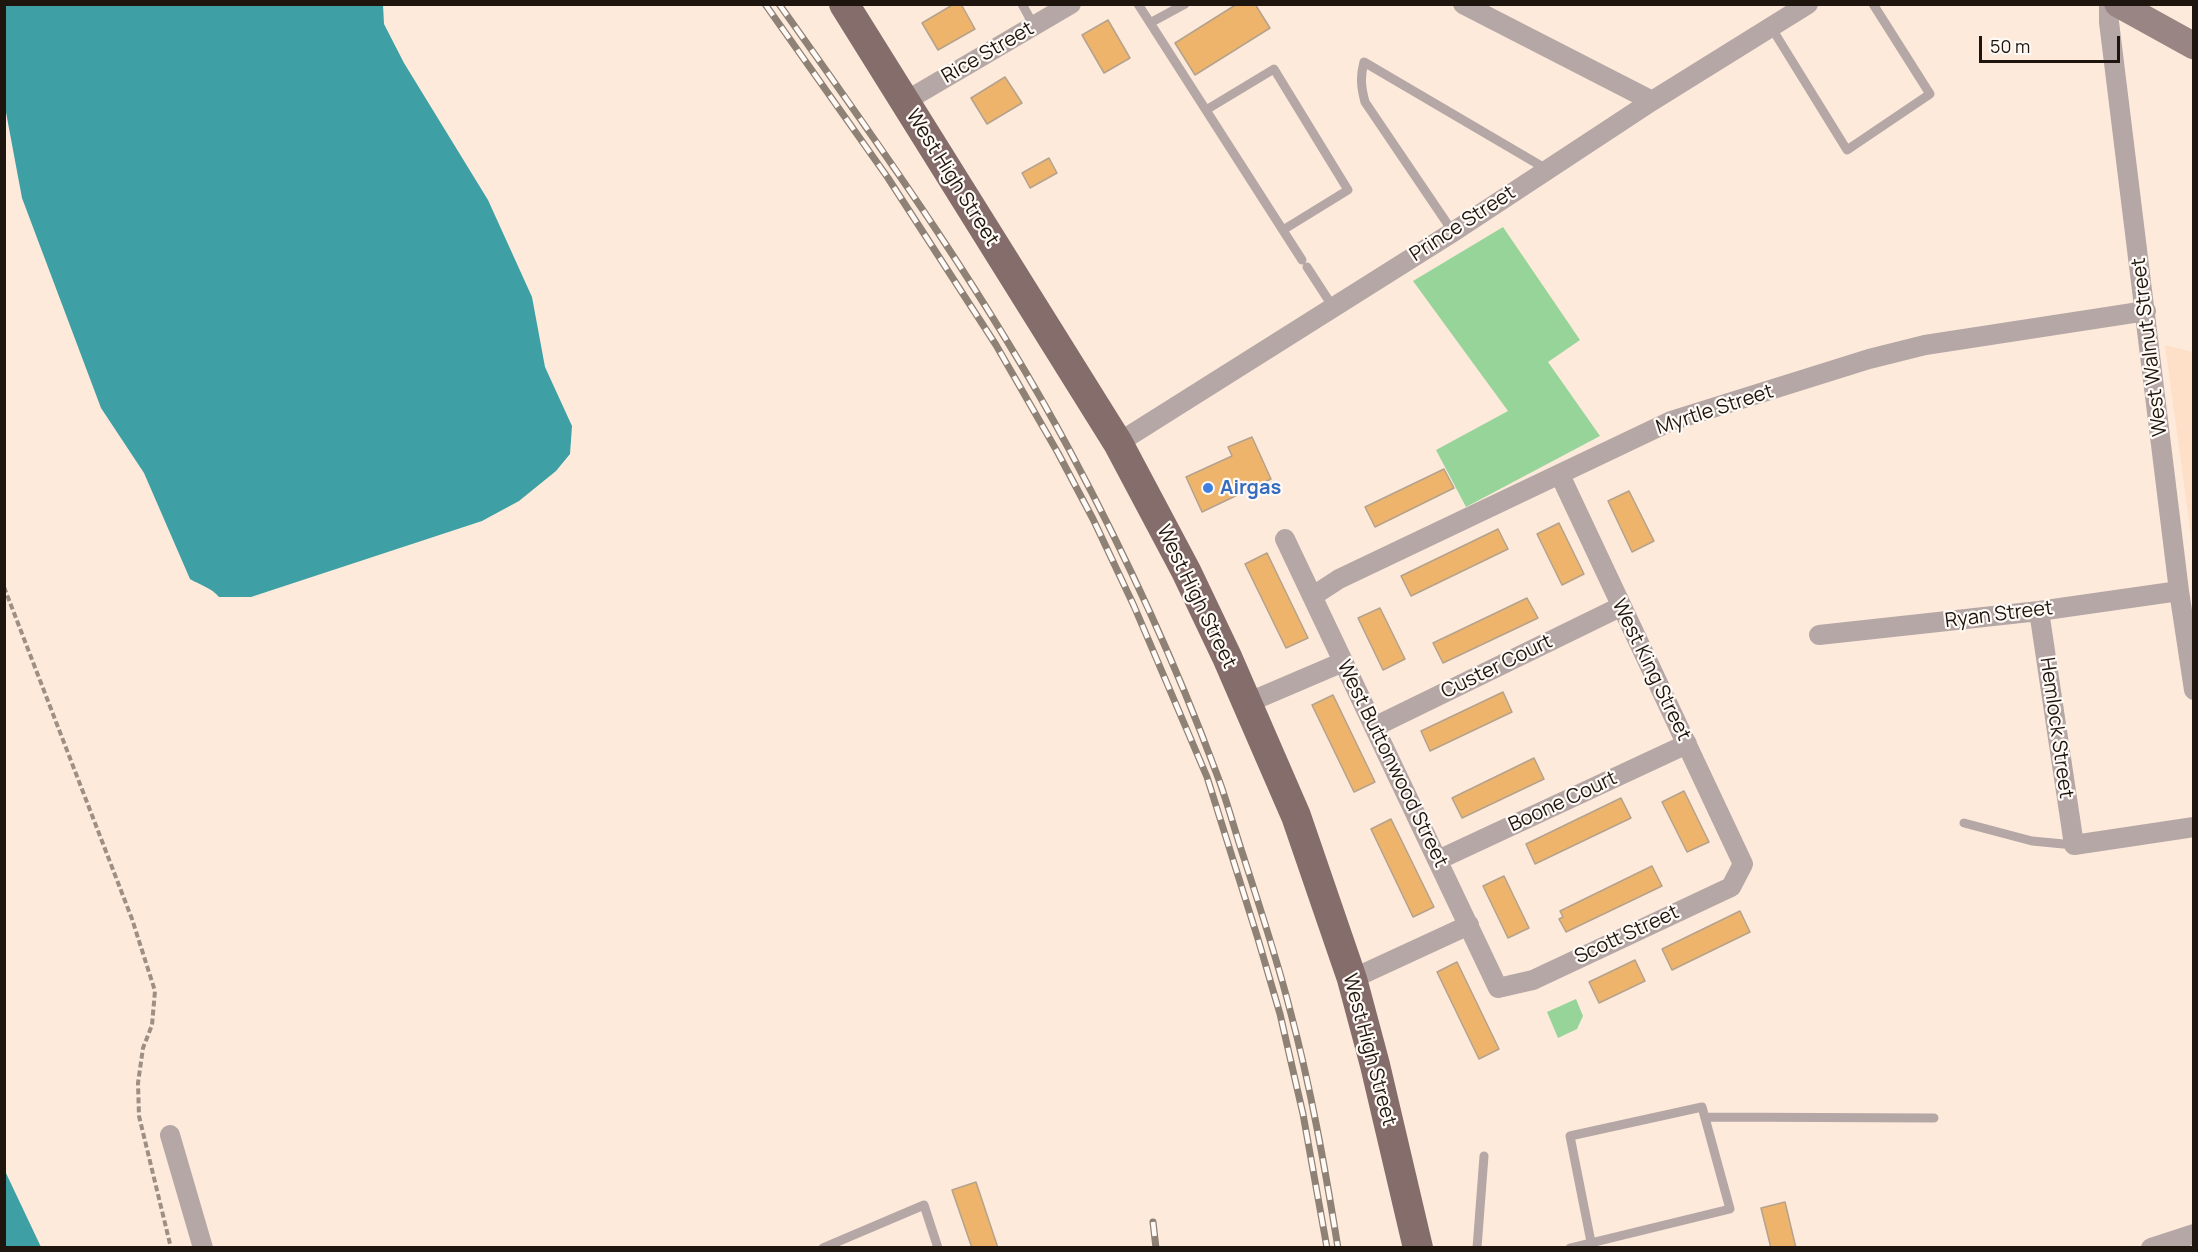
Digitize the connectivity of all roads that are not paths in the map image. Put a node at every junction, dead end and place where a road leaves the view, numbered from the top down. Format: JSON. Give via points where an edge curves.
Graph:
{"nodes":[{"id":1,"x":844,"y":4,"type":"edge"},
{"id":2,"x":1022,"y":4,"type":"edge"},
{"id":3,"x":1071,"y":4,"type":"edge"},
{"id":4,"x":1138,"y":4,"type":"edge"},
{"id":5,"x":1185,"y":4,"type":"edge"},
{"id":6,"x":1463,"y":4,"type":"edge"},
{"id":7,"x":1873,"y":4,"type":"edge"},
{"id":8,"x":2109,"y":4,"type":"edge"},
{"id":9,"x":2118,"y":4,"type":"edge"},
{"id":10,"x":1797,"y":7,"type":"edge"},
{"id":11,"x":1150,"y":23,"type":"junction"},
{"id":12,"x":1034,"y":26,"type":"junction"},
{"id":13,"x":1772,"y":27,"type":"junction"},
{"id":14,"x":2193,"y":46,"type":"edge"},
{"id":15,"x":904,"y":102,"type":"junction"},
{"id":16,"x":1652,"y":102,"type":"junction"},
{"id":17,"x":1206,"y":110,"type":"junction"},
{"id":18,"x":1548,"y":170,"type":"junction"},
{"id":19,"x":1283,"y":230,"type":"junction"},
{"id":20,"x":1453,"y":231,"type":"junction"},
{"id":21,"x":1333,"y":307,"type":"junction"},
{"id":22,"x":2145,"y":311,"type":"junction"},
{"id":23,"x":1118,"y":443,"type":"junction"},
{"id":24,"x":1560,"y":475,"type":"junction"},
{"id":25,"x":1285,"y":539,"type":"dead end"},
{"id":26,"x":2179,"y":591,"type":"junction"},
{"id":27,"x":1313,"y":596,"type":"junction"},
{"id":28,"x":1620,"y":607,"type":"junction"},
{"id":29,"x":2039,"y":611,"type":"junction"},
{"id":30,"x":1819,"y":635,"type":"dead end"},
{"id":31,"x":1343,"y":662,"type":"junction"},
{"id":32,"x":2193,"y":690,"type":"edge"},
{"id":33,"x":1247,"y":703,"type":"junction"},
{"id":34,"x":1374,"y":727,"type":"junction"},
{"id":35,"x":1687,"y":744,"type":"junction"},
{"id":36,"x":1964,"y":823,"type":"dead end"},
{"id":37,"x":2193,"y":827,"type":"edge"},
{"id":38,"x":2074,"y":845,"type":"junction"},
{"id":39,"x":1438,"y":860,"type":"junction"},
{"id":40,"x":1743,"y":864,"type":"joint"},
{"id":41,"x":1469,"y":925,"type":"junction"},
{"id":42,"x":1352,"y":979,"type":"junction"},
{"id":43,"x":1498,"y":988,"type":"joint"},
{"id":44,"x":1705,"y":1116,"type":"junction"},
{"id":45,"x":1934,"y":1118,"type":"dead end"},
{"id":46,"x":170,"y":1135,"type":"dead end"},
{"id":47,"x":1484,"y":1156,"type":"dead end"},
{"id":48,"x":2193,"y":1234,"type":"edge"},
{"id":49,"x":1591,"y":1242,"type":"junction"},
{"id":50,"x":202,"y":1248,"type":"edge"},
{"id":51,"x":823,"y":1248,"type":"edge"},
{"id":52,"x":938,"y":1248,"type":"edge"},
{"id":53,"x":1418,"y":1248,"type":"edge"},
{"id":54,"x":1477,"y":1248,"type":"edge"},
{"id":55,"x":1570,"y":1248,"type":"edge"},
{"id":56,"x":2151,"y":1248,"type":"edge"}],
"edges":[{"from":1,"to":15,"type":"main road","name":"West High Street"},
{"from":2,"to":12,"type":"lane"},
{"from":3,"to":12,"type":"street","name":"Rice Street"},
{"from":4,"to":11,"type":"lane"},
{"from":5,"to":11,"type":"lane"},
{"from":6,"to":16,"type":"street"},
{"from":7,"to":13,"type":"lane","via":[[1930,94],[1847,150]]},
{"from":8,"to":22,"type":"street","name":"West Walnut Street"},
{"from":9,"to":14,"type":"street"},
{"from":10,"to":13,"type":"street","name":"Prince Street"},
{"from":11,"to":17,"type":"lane"},
{"from":12,"to":15,"type":"street","name":"Rice Street"},
{"from":13,"to":16,"type":"street","name":"Prince Street"},
{"from":15,"to":23,"type":"main road","name":"West High Street"},
{"from":16,"to":18,"type":"street","name":"Prince Street"},
{"from":17,"to":19,"type":"lane"},
{"from":17,"to":19,"type":"lane","via":[[1274,69],[1348,190]]},
{"from":18,"to":20,"type":"street","name":"Prince Street"},
{"from":18,"to":20,"type":"lane","via":[[1364,62],[1360,84],[1365,102]]},
{"from":19,"to":21,"type":"lane"},
{"from":20,"to":21,"type":"street","name":"Prince Street"},
{"from":21,"to":23,"type":"street","name":"Prince Street"},
{"from":22,"to":24,"type":"street","name":"Myrtle Street","via":[[1969,337],[1869,359],[1671,421]]},
{"from":22,"to":26,"type":"street","name":"West Walnut Street"},
{"from":23,"to":33,"type":"main road","name":"West High Street","via":[[1186,571]]},
{"from":24,"to":27,"type":"street","name":"Myrtle Street","via":[[1339,579]]},
{"from":24,"to":28,"type":"street","name":"West King Street"},
{"from":25,"to":27,"type":"street","name":"West Buttonwood Street"},
{"from":26,"to":29,"type":"street","name":"Ryan Street"},
{"from":26,"to":32,"type":"street","name":"West Walnut Street"},
{"from":27,"to":31,"type":"street","name":"West Buttonwood Street"},
{"from":28,"to":34,"type":"street","name":"Custer Court"},
{"from":28,"to":35,"type":"street","name":"West King Street"},
{"from":29,"to":30,"type":"street","name":"Ryan Street"},
{"from":29,"to":38,"type":"street","name":"Hemlock Street"},
{"from":31,"to":33,"type":"street"},
{"from":31,"to":34,"type":"street","name":"West Buttonwood Street"},
{"from":33,"to":42,"type":"main road","name":"West High Street","via":[[1296,816]]},
{"from":34,"to":39,"type":"street","name":"West Buttonwood Street"},
{"from":35,"to":39,"type":"street","name":"Boone Court"},
{"from":35,"to":40,"type":"street","name":"West King Street"},
{"from":36,"to":38,"type":"lane","via":[[2032,841]]},
{"from":37,"to":38,"type":"street"},
{"from":39,"to":41,"type":"street","name":"West Buttonwood Street"},
{"from":40,"to":43,"type":"street","name":"Scott Street","via":[[1731,887],[1533,980]]},
{"from":41,"to":42,"type":"street"},
{"from":41,"to":43,"type":"street","name":"West Buttonwood Street"},
{"from":42,"to":53,"type":"main road","name":"West High Street"},
{"from":44,"to":45,"type":"lane"},
{"from":44,"to":49,"type":"lane","via":[[1730,1209]]},
{"from":44,"to":49,"type":"lane","via":[[1702,1107],[1570,1136]]},
{"from":46,"to":50,"type":"street"},
{"from":47,"to":54,"type":"lane"},
{"from":48,"to":56,"type":"street"},
{"from":49,"to":55,"type":"lane"},
{"from":51,"to":52,"type":"lane","via":[[924,1205]]}]}
